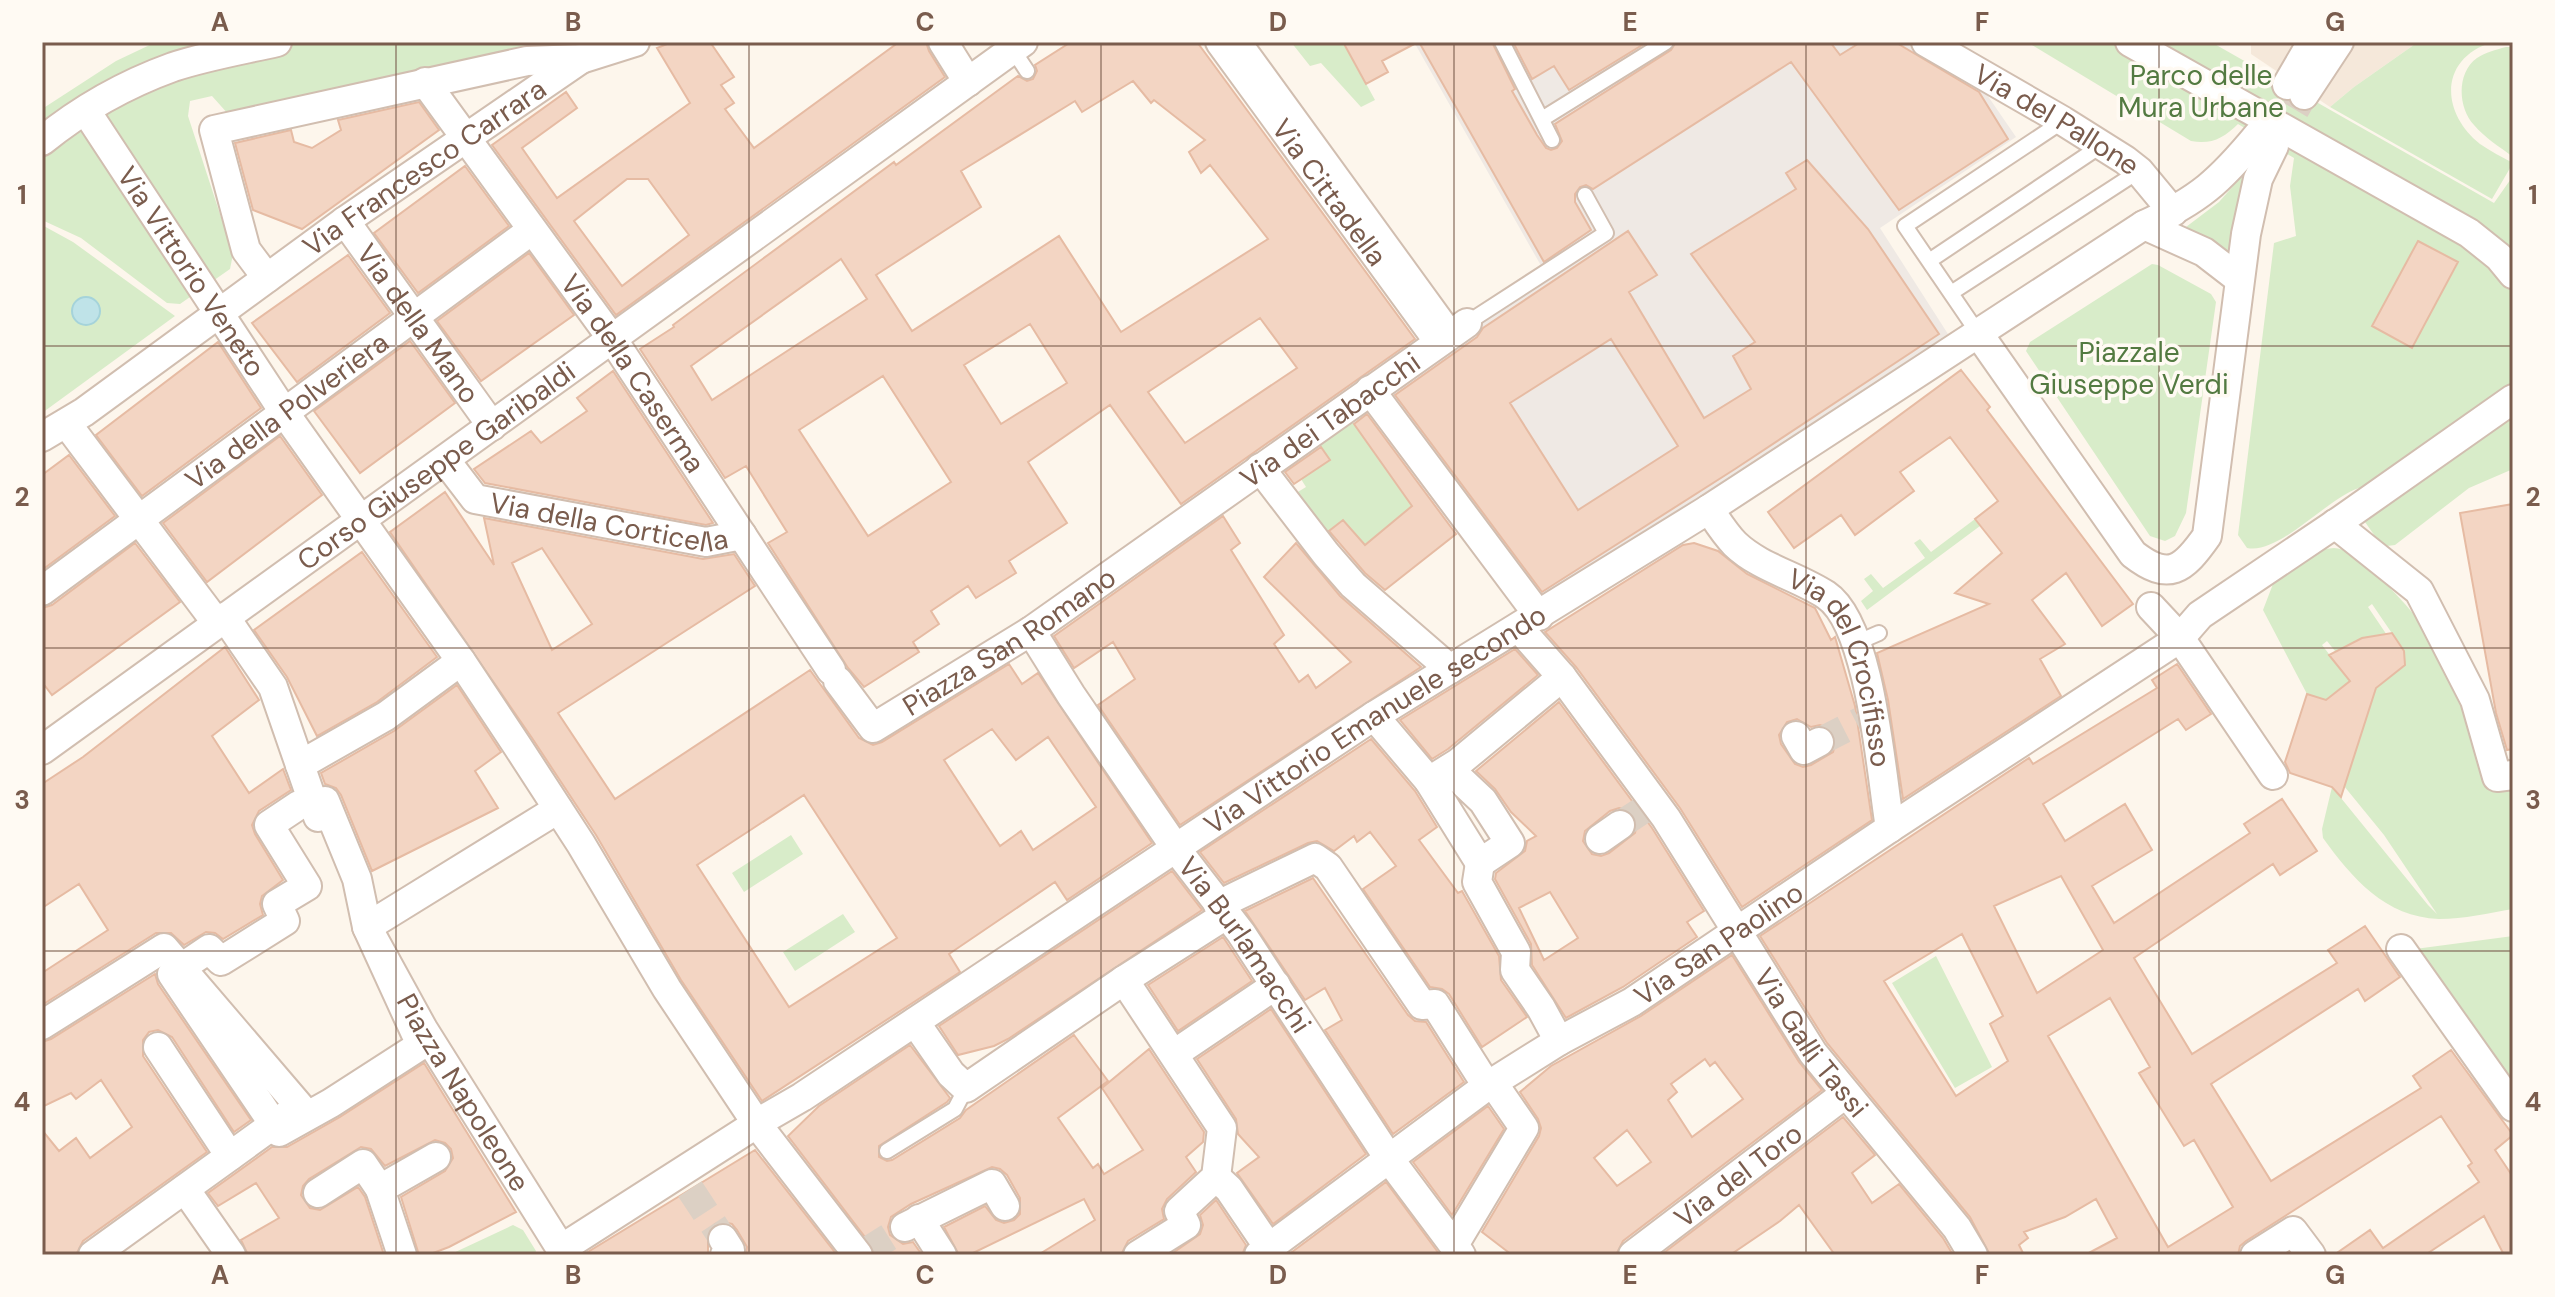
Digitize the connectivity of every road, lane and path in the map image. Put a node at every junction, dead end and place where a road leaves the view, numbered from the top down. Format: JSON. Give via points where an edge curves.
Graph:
{"nodes":[{"id":1,"x":277,"y":42,"type":"edge"},
{"id":2,"x":635,"y":42,"type":"edge"},
{"id":3,"x":943,"y":42,"type":"edge"},
{"id":4,"x":1220,"y":42,"type":"edge"},
{"id":5,"x":1245,"y":42,"type":"edge"},
{"id":6,"x":1502,"y":42,"type":"edge"},
{"id":7,"x":1666,"y":42,"type":"edge"},
{"id":8,"x":1926,"y":42,"type":"edge"},
{"id":9,"x":2130,"y":42,"type":"edge"},
{"id":10,"x":2312,"y":42,"type":"edge"},
{"id":11,"x":2339,"y":42,"type":"edge"},
{"id":12,"x":1021,"y":54,"type":"edge"},
{"id":13,"x":581,"y":59,"type":"junction"},
{"id":14,"x":425,"y":82,"type":"junction"},
{"id":15,"x":968,"y":82,"type":"junction"},
{"id":16,"x":86,"y":111,"type":"junction"},
{"id":17,"x":1542,"y":119,"type":"junction"},
{"id":18,"x":2063,"y":121,"type":"junction"},
{"id":19,"x":464,"y":137,"type":"junction"},
{"id":20,"x":1552,"y":140,"type":"dead end"},
{"id":21,"x":42,"y":141,"type":"edge"},
{"id":22,"x":2122,"y":159,"type":"junction"},
{"id":23,"x":1585,"y":195,"type":"dead end"},
{"id":24,"x":2173,"y":212,"type":"junction"},
{"id":25,"x":345,"y":221,"type":"junction"},
{"id":26,"x":2144,"y":225,"type":"junction"},
{"id":27,"x":532,"y":230,"type":"junction"},
{"id":28,"x":1929,"y":261,"type":"junction"},
{"id":29,"x":2513,"y":274,"type":"edge"},
{"id":30,"x":267,"y":278,"type":"junction"},
{"id":31,"x":2239,"y":279,"type":"junction"},
{"id":32,"x":1951,"y":293,"type":"junction"},
{"id":33,"x":219,"y":312,"type":"junction"},
{"id":34,"x":414,"y":317,"type":"junction"},
{"id":35,"x":1454,"y":332,"type":"junction"},
{"id":36,"x":1978,"y":333,"type":"junction"},
{"id":37,"x":613,"y":340,"type":"junction"},
{"id":38,"x":1370,"y":390,"type":"junction"},
{"id":39,"x":2513,"y":399,"type":"edge"},
{"id":40,"x":284,"y":412,"type":"junction"},
{"id":41,"x":492,"y":426,"type":"junction"},
{"id":42,"x":50,"y":435,"type":"edge"},
{"id":43,"x":446,"y":461,"type":"junction"},
{"id":44,"x":1260,"y":468,"type":"junction"},
{"id":45,"x":1709,"y":509,"type":"junction"},
{"id":46,"x":1191,"y":517,"type":"joint"},
{"id":47,"x":361,"y":520,"type":"junction"},
{"id":48,"x":133,"y":522,"type":"junction"},
{"id":49,"x":2335,"y":524,"type":"junction"},
{"id":50,"x":742,"y":535,"type":"junction"},
{"id":51,"x":42,"y":591,"type":"edge"},
{"id":52,"x":2151,"y":607,"type":"dead end"},
{"id":53,"x":220,"y":620,"type":"junction"},
{"id":54,"x":1529,"y":622,"type":"junction"},
{"id":55,"x":1031,"y":631,"type":"junction"},
{"id":56,"x":2180,"y":638,"type":"junction"},
{"id":57,"x":461,"y":661,"type":"junction"},
{"id":58,"x":1450,"y":669,"type":"junction"},
{"id":59,"x":834,"y":676,"type":"joint"},
{"id":60,"x":1562,"y":677,"type":"junction"},
{"id":61,"x":1374,"y":716,"type":"junction"},
{"id":62,"x":42,"y":750,"type":"edge"},
{"id":63,"x":300,"y":765,"type":"junction"},
{"id":64,"x":1439,"y":775,"type":"junction"},
{"id":65,"x":2273,"y":775,"type":"dead end"},
{"id":66,"x":2513,"y":775,"type":"edge"},
{"id":67,"x":312,"y":803,"type":"junction"},
{"id":68,"x":558,"y":809,"type":"junction"},
{"id":69,"x":1890,"y":828,"type":"junction"},
{"id":70,"x":1177,"y":850,"type":"junction"},
{"id":71,"x":1222,"y":910,"type":"junction"},
{"id":72,"x":367,"y":927,"type":"junction"},
{"id":73,"x":1736,"y":931,"type":"junction"},
{"id":74,"x":2401,"y":949,"type":"dead end"},
{"id":75,"x":181,"y":966,"type":"junction"},
{"id":76,"x":1128,"y":978,"type":"junction"},
{"id":77,"x":1276,"y":985,"type":"junction"},
{"id":78,"x":915,"y":1022,"type":"junction"},
{"id":79,"x":42,"y":1025,"type":"edge"},
{"id":80,"x":418,"y":1031,"type":"junction"},
{"id":81,"x":1559,"y":1041,"type":"junction"},
{"id":82,"x":158,"y":1047,"type":"dead end"},
{"id":83,"x":1172,"y":1051,"type":"junction"},
{"id":84,"x":1490,"y":1084,"type":"junction"},
{"id":85,"x":966,"y":1088,"type":"junction"},
{"id":86,"x":1845,"y":1094,"type":"junction"},
{"id":87,"x":300,"y":1107,"type":"junction"},
{"id":88,"x":2513,"y":1107,"type":"edge"},
{"id":89,"x":766,"y":1119,"type":"junction"},
{"id":90,"x":273,"y":1123,"type":"junction"},
{"id":91,"x":887,"y":1151,"type":"dead end"},
{"id":92,"x":230,"y":1156,"type":"junction"},
{"id":93,"x":436,"y":1157,"type":"dead end"},
{"id":94,"x":1390,"y":1160,"type":"junction"},
{"id":95,"x":1216,"y":1177,"type":"junction"},
{"id":96,"x":185,"y":1189,"type":"junction"},
{"id":97,"x":380,"y":1189,"type":"junction"},
{"id":98,"x":318,"y":1193,"type":"dead end"},
{"id":99,"x":1005,"y":1206,"type":"dead end"},
{"id":100,"x":1458,"y":1250,"type":"edge"},
{"id":101,"x":1264,"y":1251,"type":"edge"},
{"id":102,"x":562,"y":1252,"type":"edge"},
{"id":103,"x":861,"y":1254,"type":"edge"},
{"id":104,"x":93,"y":1255,"type":"edge"},
{"id":105,"x":231,"y":1255,"type":"edge"},
{"id":106,"x":402,"y":1255,"type":"edge"},
{"id":107,"x":942,"y":1255,"type":"edge"},
{"id":108,"x":1138,"y":1255,"type":"edge"},
{"id":109,"x":1633,"y":1255,"type":"edge"},
{"id":110,"x":1973,"y":1255,"type":"edge"},
{"id":111,"x":2255,"y":1255,"type":"edge"},
{"id":112,"x":2311,"y":1255,"type":"edge"}],
"edges":[{"from":1,"to":16,"type":"street","via":[[176,66]]},
{"from":2,"to":13,"type":"street","name":"Via Francesco Carrara"},
{"from":3,"to":15,"type":"street"},
{"from":4,"to":35,"type":"street","name":"Via Cittadella"},
{"from":5,"to":35,"type":"lane"},
{"from":6,"to":17,"type":"lane"},
{"from":7,"to":17,"type":"lane"},
{"from":8,"to":18,"type":"street","name":"Via del Pallone"},
{"from":9,"to":29,"type":"street","via":[[2469,233]]},
{"from":10,"to":11,"type":"street","via":[[2296,90]]},
{"from":12,"to":15,"type":"street","name":"Corso Giuseppe Garibaldi"},
{"from":13,"to":14,"type":"street","name":"Via Francesco Carrara","via":[[527,61]]},
{"from":13,"to":19,"type":"street","name":"Via Francesco Carrara"},
{"from":14,"to":19,"type":"street","name":"Via della Caserma"},
{"from":14,"to":30,"type":"street","name":"Via Francesco Carrara","via":[[214,130],[246,250]]},
{"from":15,"to":37,"type":"street","name":"Corso Giuseppe Garibaldi"},
{"from":16,"to":21,"type":"street"},
{"from":16,"to":33,"type":"street","name":"Via Vittorio Veneto"},
{"from":17,"to":20,"type":"lane"},
{"from":18,"to":22,"type":"street","name":"Via del Pallone"},
{"from":18,"to":28,"type":"lane","via":[[1905,226]]},
{"from":19,"to":25,"type":"street","name":"Via Francesco Carrara"},
{"from":19,"to":27,"type":"street","name":"Via della Caserma"},
{"from":22,"to":24,"type":"street","name":"Via del Pallone"},
{"from":22,"to":28,"type":"lane"},
{"from":22,"to":32,"type":"lane"},
{"from":23,"to":35,"type":"lane","via":[[1606,233]]},
{"from":24,"to":26,"type":"street"},
{"from":24,"to":31,"type":"street","via":[[2266,140]]},
{"from":25,"to":30,"type":"street","name":"Via Francesco Carrara"},
{"from":25,"to":34,"type":"street","name":"Via della Mano"},
{"from":26,"to":31,"type":"street","via":[[2204,252]]},
{"from":26,"to":36,"type":"street"},
{"from":27,"to":34,"type":"street","name":"Via della Polveriera"},
{"from":27,"to":37,"type":"street","name":"Via della Caserma"},
{"from":28,"to":32,"type":"lane"},
{"from":30,"to":33,"type":"street","name":"Via Francesco Carrara"},
{"from":31,"to":36,"type":"street","via":[[2207,536],[2190,560],[2172,571],[2152,569],[2133,554]]},
{"from":32,"to":36,"type":"lane"},
{"from":33,"to":40,"type":"street","name":"Via Vittorio Veneto"},
{"from":33,"to":42,"type":"street","name":"Via Francesco Carrara"},
{"from":34,"to":40,"type":"street","name":"Via della Polveriera"},
{"from":34,"to":41,"type":"street","name":"Via della Mano"},
{"from":35,"to":38,"type":"street","name":"Via dei Tabacchi"},
{"from":36,"to":45,"type":"street","name":"Via Vittorio Emanuele secondo"},
{"from":37,"to":41,"type":"street","name":"Corso Giuseppe Garibaldi"},
{"from":37,"to":50,"type":"street","name":"Via della Caserma"},
{"from":38,"to":44,"type":"street","name":"Via dei Tabacchi"},
{"from":38,"to":54,"type":"street","name":"Via Galli Tassi"},
{"from":39,"to":49,"type":"street","name":"Via San Paolino"},
{"from":40,"to":47,"type":"street","name":"Via Vittorio Veneto"},
{"from":40,"to":48,"type":"street","name":"Via della Polveriera"},
{"from":41,"to":43,"type":"street","name":"Corso Giuseppe Garibaldi"},
{"from":42,"to":48,"type":"street"},
{"from":43,"to":47,"type":"street","name":"Corso Giuseppe Garibaldi"},
{"from":43,"to":50,"type":"street","name":"Via della Corticella","via":[[475,499],[706,542]]},
{"from":44,"to":46,"type":"street","name":"Via dei Tabacchi"},
{"from":44,"to":58,"type":"street","via":[[1353,585]]},
{"from":45,"to":54,"type":"street","name":"Via Vittorio Emanuele secondo"},
{"from":45,"to":69,"type":"street","name":"Via del Crocifisso","via":[[1745,552],[1829,587],[1866,646],[1866,718]]},
{"from":46,"to":55,"type":"street","name":"Piazza San Romano"},
{"from":47,"to":53,"type":"street","name":"Corso Giuseppe Garibaldi"},
{"from":47,"to":57,"type":"street","name":"Via Vittorio Veneto"},
{"from":48,"to":51,"type":"street","name":"Via della Polveriera"},
{"from":48,"to":53,"type":"street"},
{"from":49,"to":56,"type":"street","name":"Via San Paolino","via":[[2200,615]]},
{"from":49,"to":66,"type":"street","via":[[2419,591],[2475,700],[2497,777]]},
{"from":50,"to":59,"type":"street","name":"Via della Caserma","via":[[793,625]]},
{"from":52,"to":56,"type":"street"},
{"from":53,"to":62,"type":"street","name":"Corso Giuseppe Garibaldi"},
{"from":53,"to":63,"type":"street","via":[[273,687]]},
{"from":54,"to":58,"type":"street","name":"Via Vittorio Emanuele secondo"},
{"from":54,"to":60,"type":"street","name":"Via Galli Tassi"},
{"from":55,"to":59,"type":"street","name":"Piazza San Romano","via":[[873,728]]},
{"from":55,"to":70,"type":"street","name":"Via Burlamacchi"},
{"from":56,"to":65,"type":"street"},
{"from":56,"to":69,"type":"street","name":"Via San Paolino"},
{"from":57,"to":63,"type":"street","via":[[386,716]]},
{"from":57,"to":68,"type":"street","name":"Via Vittorio Veneto"},
{"from":58,"to":61,"type":"street","name":"Via Vittorio Emanuele secondo"},
{"from":60,"to":64,"type":"street"},
{"from":60,"to":73,"type":"street","name":"Via Galli Tassi"},
{"from":61,"to":64,"type":"street"},
{"from":61,"to":70,"type":"street","name":"Via Vittorio Emanuele secondo"},
{"from":63,"to":67,"type":"street"},
{"from":64,"to":81,"type":"street","via":[[1480,863],[1477,882],[1516,952],[1515,970]]},
{"from":67,"to":72,"type":"street","name":"Piazza Napoleone","via":[[325,801],[357,879]]},
{"from":67,"to":75,"type":"street","via":[[299,805],[269,825],[307,886],[277,904],[285,921],[221,961],[209,949]]},
{"from":68,"to":72,"type":"street"},
{"from":68,"to":89,"type":"street","via":[[667,989]]},
{"from":69,"to":73,"type":"street","name":"Via San Paolino"},
{"from":70,"to":71,"type":"street","name":"Via Burlamacchi"},
{"from":70,"to":78,"type":"street","name":"Via Vittorio Emanuele secondo"},
{"from":71,"to":76,"type":"street"},
{"from":71,"to":77,"type":"street","name":"Via Burlamacchi"},
{"from":71,"to":84,"type":"street","via":[[1315,858],[1328,867],[1422,1005],[1435,1004]]},
{"from":72,"to":80,"type":"street","name":"Piazza Napoleone"},
{"from":73,"to":81,"type":"street","name":"Via San Paolino","via":[[1632,1002]]},
{"from":73,"to":86,"type":"street","name":"Via Galli Tassi"},
{"from":74,"to":88,"type":"street"},
{"from":75,"to":79,"type":"street","via":[[164,948]]},
{"from":75,"to":87,"type":"street"},
{"from":75,"to":90,"type":"street","via":[[172,974]]},
{"from":76,"to":83,"type":"street"},
{"from":76,"to":85,"type":"street"},
{"from":77,"to":83,"type":"street"},
{"from":77,"to":94,"type":"street","name":"Via Burlamacchi"},
{"from":78,"to":85,"type":"street"},
{"from":78,"to":89,"type":"street","name":"Via Vittorio Emanuele secondo"},
{"from":80,"to":87,"type":"street"},
{"from":80,"to":90,"type":"street","via":[[421,1045],[343,1095],[279,1132]]},
{"from":80,"to":102,"type":"street","name":"Piazza Napoleone"},
{"from":81,"to":84,"type":"street","name":"Via San Paolino"},
{"from":82,"to":92,"type":"street"},
{"from":83,"to":95,"type":"street","via":[[1222,1128]]},
{"from":84,"to":94,"type":"street","name":"Via San Paolino"},
{"from":84,"to":100,"type":"street","via":[[1524,1128]]},
{"from":85,"to":91,"type":"lane","via":[[955,1109]]},
{"from":86,"to":109,"type":"street","name":"Via del Toro"},
{"from":86,"to":110,"type":"street","name":"Via Galli Tassi","via":[[1957,1228]]},
{"from":87,"to":90,"type":"street"},
{"from":89,"to":102,"type":"street","name":"Piazza Napoleone","via":[[685,1181]]},
{"from":89,"to":103,"type":"street"},
{"from":90,"to":92,"type":"street"},
{"from":92,"to":96,"type":"street"},
{"from":93,"to":97,"type":"street"},
{"from":94,"to":100,"type":"street","name":"Via Burlamacchi"},
{"from":94,"to":101,"type":"street","name":"Via San Paolino"},
{"from":95,"to":101,"type":"street","via":[[1229,1189]]},
{"from":95,"to":108,"type":"street","via":[[1179,1211],[1186,1225]]},
{"from":96,"to":104,"type":"street"},
{"from":96,"to":105,"type":"street"},
{"from":97,"to":98,"type":"street","via":[[363,1164]]},
{"from":97,"to":106,"type":"street"},
{"from":99,"to":107,"type":"street","via":[[992,1184],[924,1213]]},
{"from":111,"to":112,"type":"street","via":[[2293,1231]]}]}
